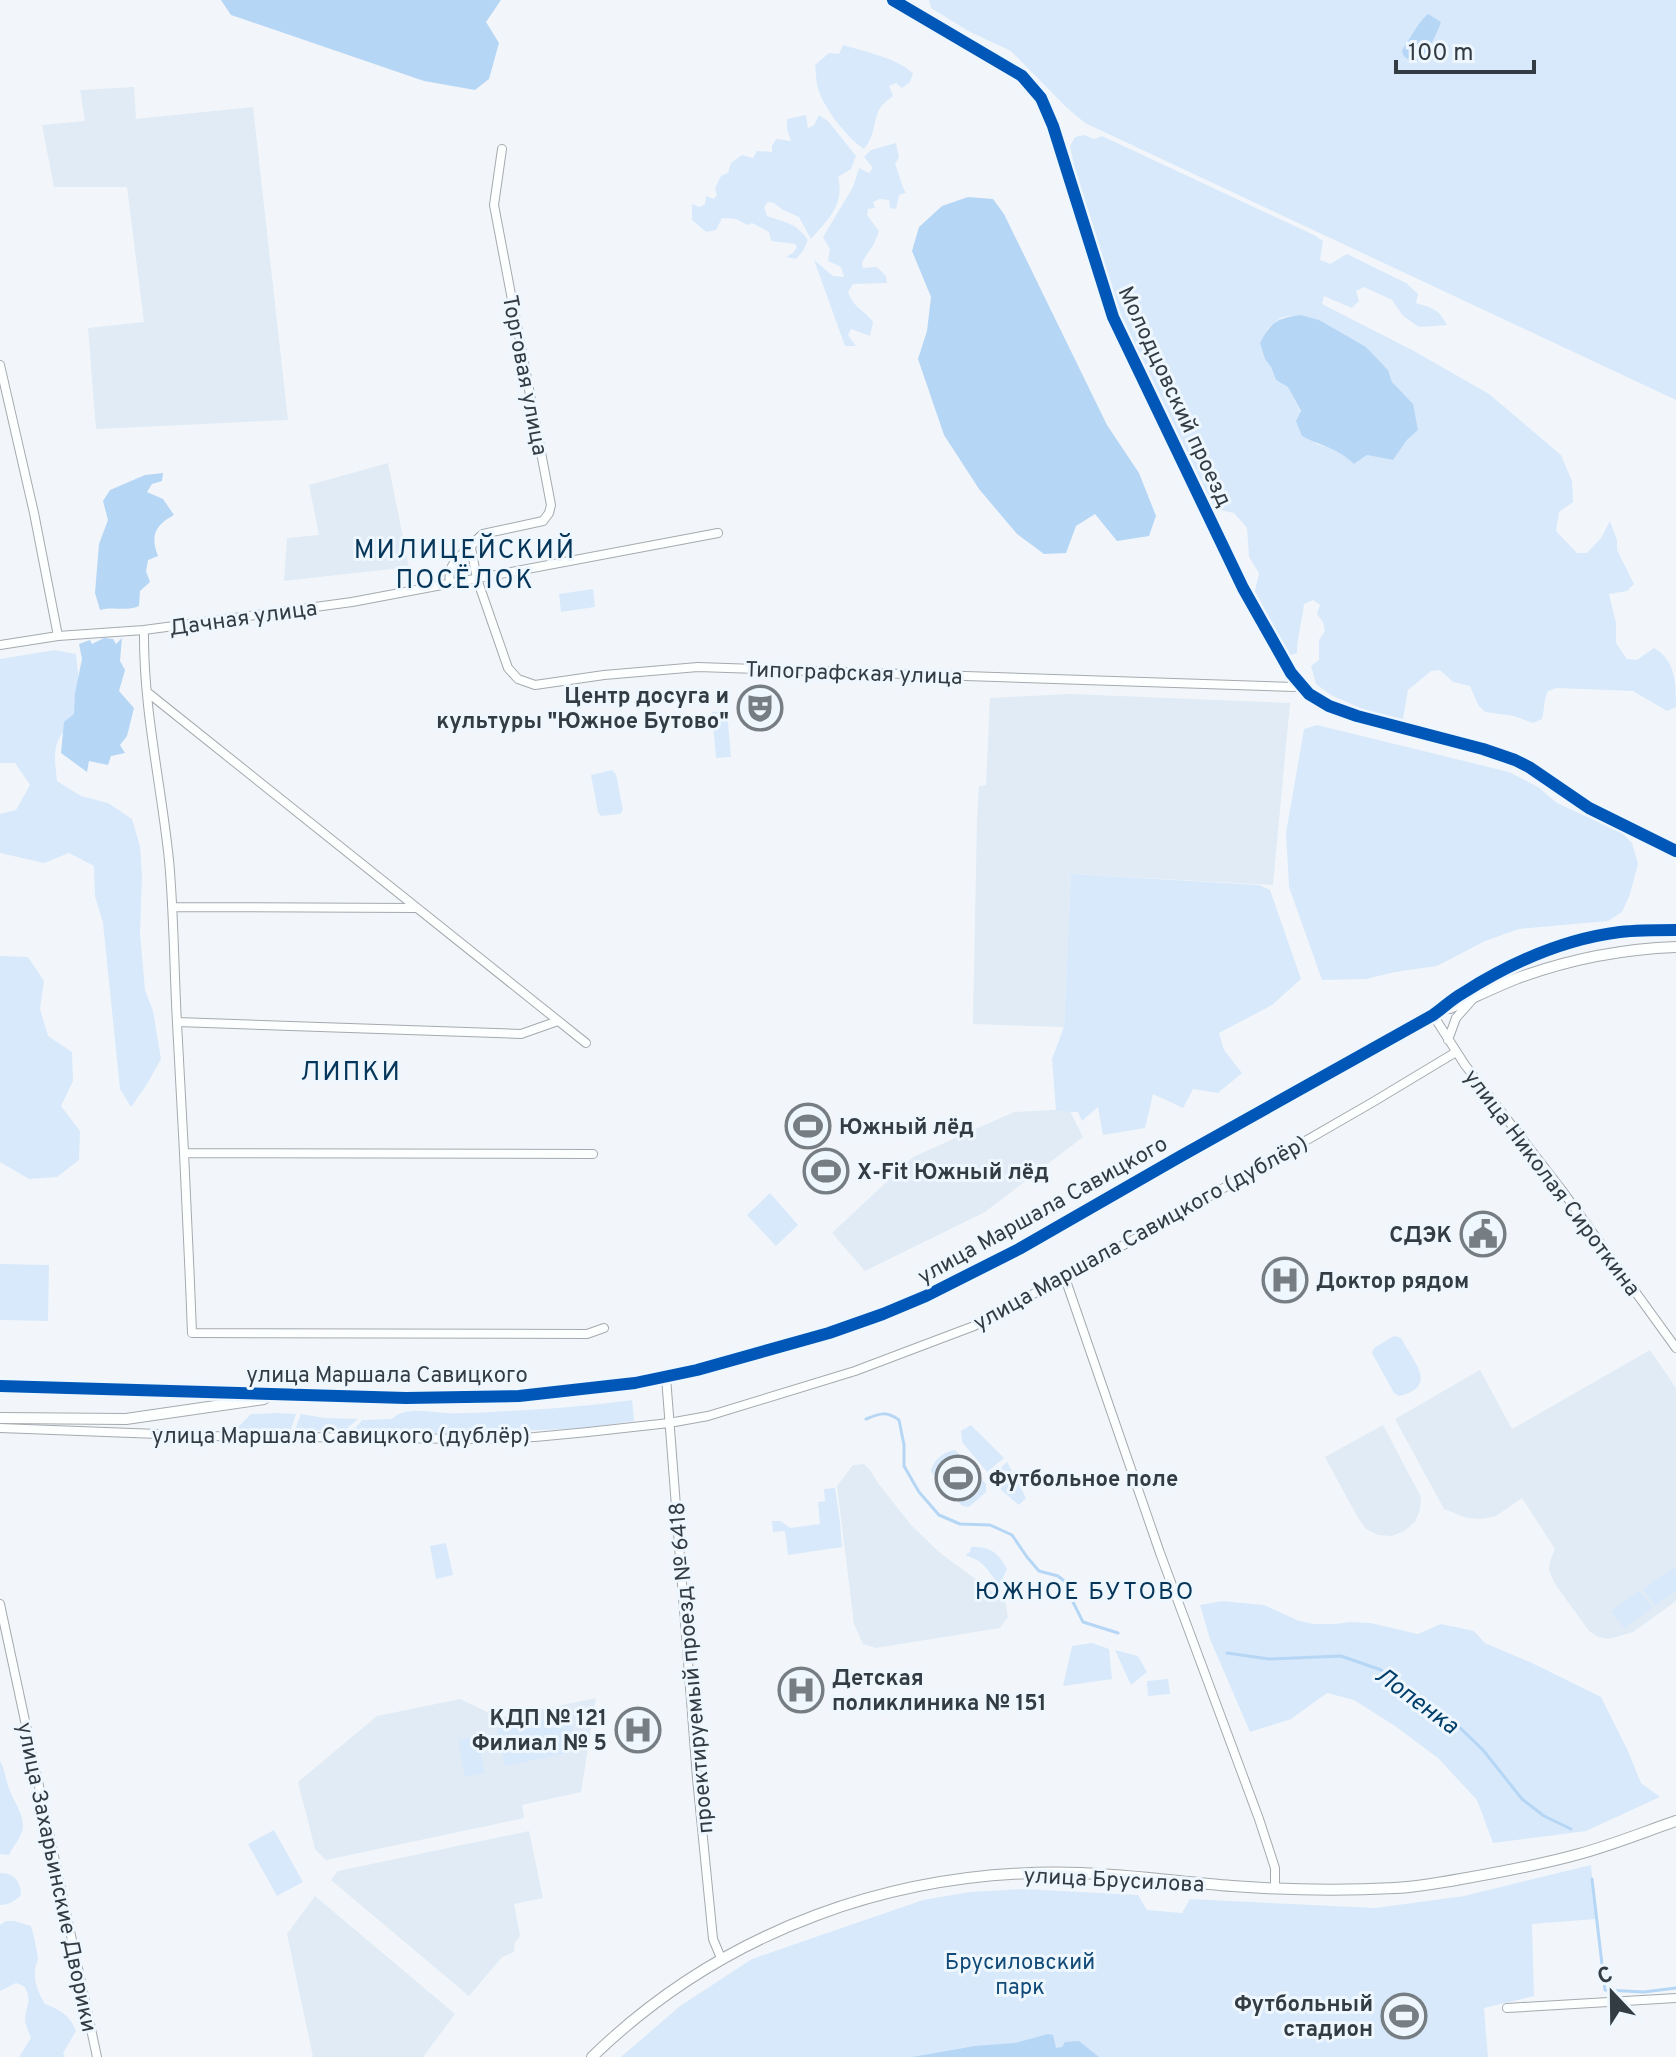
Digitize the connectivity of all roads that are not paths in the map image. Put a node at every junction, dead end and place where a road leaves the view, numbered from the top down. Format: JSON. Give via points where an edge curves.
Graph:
{"nodes":[{"id":1,"x":893,"y":0,"type":"edge"},
{"id":2,"x":502,"y":149,"type":"dead end"},
{"id":3,"x":0,"y":365,"type":"edge"},
{"id":4,"x":718,"y":533,"type":"dead end"},
{"id":5,"x":471,"y":548,"type":"junction"},
{"id":6,"x":477,"y":579,"type":"junction"},
{"id":7,"x":450,"y":583,"type":"junction"},
{"id":8,"x":144,"y":630,"type":"junction"},
{"id":9,"x":58,"y":636,"type":"junction"},
{"id":10,"x":0,"y":645,"type":"edge"},
{"id":11,"x":1300,"y":684,"type":"junction"},
{"id":12,"x":146,"y":692,"type":"junction"},
{"id":13,"x":1676,"y":851,"type":"edge"},
{"id":14,"x":172,"y":907,"type":"junction"},
{"id":15,"x":416,"y":908,"type":"junction"},
{"id":16,"x":1676,"y":930,"type":"edge"},
{"id":17,"x":1676,"y":947,"type":"edge"},
{"id":18,"x":1475,"y":997,"type":"junction"},
{"id":19,"x":1435,"y":1014,"type":"junction"},
{"id":20,"x":558,"y":1021,"type":"junction"},
{"id":21,"x":177,"y":1022,"type":"junction"},
{"id":22,"x":1448,"y":1040,"type":"junction"},
{"id":23,"x":586,"y":1043,"type":"dead end"},
{"id":24,"x":1456,"y":1052,"type":"junction"},
{"id":25,"x":185,"y":1153,"type":"junction"},
{"id":26,"x":593,"y":1154,"type":"dead end"},
{"id":27,"x":1065,"y":1278,"type":"junction"},
{"id":28,"x":604,"y":1328,"type":"dead end"},
{"id":29,"x":1676,"y":1348,"type":"edge"},
{"id":30,"x":666,"y":1377,"type":"junction"},
{"id":31,"x":0,"y":1386,"type":"edge"},
{"id":32,"x":291,"y":1395,"type":"junction"},
{"id":33,"x":0,"y":1418,"type":"edge"},
{"id":34,"x":669,"y":1423,"type":"junction"},
{"id":35,"x":0,"y":1428,"type":"edge"},
{"id":36,"x":0,"y":1604,"type":"edge"},
{"id":37,"x":1676,"y":1821,"type":"edge"},
{"id":38,"x":1275,"y":1888,"type":"junction"},
{"id":39,"x":721,"y":1958,"type":"junction"},
{"id":40,"x":1676,"y":1998,"type":"edge"},
{"id":41,"x":1507,"y":2008,"type":"dead end"},
{"id":42,"x":97,"y":2057,"type":"edge"},
{"id":43,"x":592,"y":2057,"type":"edge"}],
"edges":[{"from":1,"to":11,"type":"street","name":"Молодцовский проезд","via":[[1022,76],[1041,98],[1113,317],[1243,588]]},
{"from":2,"to":5,"type":"street","name":"Торговая улица","via":[[494,205],[551,505],[543,521],[483,534]]},
{"from":3,"to":9,"type":"street"},
{"from":4,"to":6,"type":"street","name":"Дачная улица"},
{"from":5,"to":6,"type":"street"},
{"from":5,"to":7,"type":"street","name":"Торговая улица","via":[[457,557]]},
{"from":6,"to":7,"type":"street","name":"Дачная улица"},
{"from":6,"to":11,"type":"street","name":"Типографская улица","via":[[508,668],[535,685],[698,667]]},
{"from":7,"to":8,"type":"street","name":"Дачная улица"},
{"from":8,"to":9,"type":"street","name":"Дачная улица"},
{"from":8,"to":12,"type":"street"},
{"from":9,"to":10,"type":"street","name":"Дачная улица"},
{"from":11,"to":13,"type":"street","via":[[1329,706],[1515,760],[1589,808]]},
{"from":12,"to":14,"type":"street"},
{"from":12,"to":15,"type":"street"},
{"from":14,"to":15,"type":"street"},
{"from":14,"to":21,"type":"street"},
{"from":15,"to":20,"type":"street"},
{"from":16,"to":19,"type":"street","name":"улица Маршала Савицкого","via":[[1619,932],[1540,953],[1462,993]]},
{"from":17,"to":18,"type":"street","via":[[1590,956]]},
{"from":18,"to":19,"type":"street"},
{"from":18,"to":22,"type":"street","via":[[1456,1018]]},
{"from":19,"to":22,"type":"street","name":"улица Николая Сироткина"},
{"from":19,"to":30,"type":"street","name":"улица Маршала Савицкого","via":[[926,1296],[829,1333]]},
{"from":20,"to":21,"type":"street","via":[[521,1034]]},
{"from":20,"to":23,"type":"street"},
{"from":21,"to":25,"type":"street"},
{"from":22,"to":24,"type":"street","name":"улица Николая Сироткина"},
{"from":24,"to":27,"type":"street","name":"улица Маршала Савицкого (дублёр)"},
{"from":24,"to":29,"type":"street","name":"улица Николая Сироткина"},
{"from":25,"to":26,"type":"street"},
{"from":25,"to":28,"type":"street","via":[[192,1333],[587,1334]]},
{"from":27,"to":34,"type":"street","name":"улица Маршала Савицкого (дублёр)","via":[[974,1326],[883,1361],[732,1410]]},
{"from":27,"to":38,"type":"street","via":[[1259,1819],[1275,1868]]},
{"from":30,"to":32,"type":"street","name":"улица Маршала Савицкого","via":[[519,1396]]},
{"from":30,"to":34,"type":"street","name":"проектируемый проезд № 6418"},
{"from":31,"to":32,"type":"street","name":"улица Маршала Савицкого"},
{"from":32,"to":33,"type":"street","via":[[147,1418]]},
{"from":34,"to":35,"type":"street","name":"улица Маршала Савицкого (дублёр)","via":[[473,1439]]},
{"from":34,"to":39,"type":"street","name":"проектируемый проезд № 6418","via":[[697,1778],[713,1939]]},
{"from":36,"to":42,"type":"street","name":"улица Захарьинские Дворики"},
{"from":37,"to":38,"type":"street","name":"улица Брусилова","via":[[1517,1870],[1397,1888]]},
{"from":38,"to":39,"type":"street","name":"улица Брусилова","via":[[1082,1873],[993,1874],[831,1909]]},
{"from":39,"to":43,"type":"street","name":"улица Брусилова","via":[[649,2008]]},
{"from":40,"to":41,"type":"street"}]}
